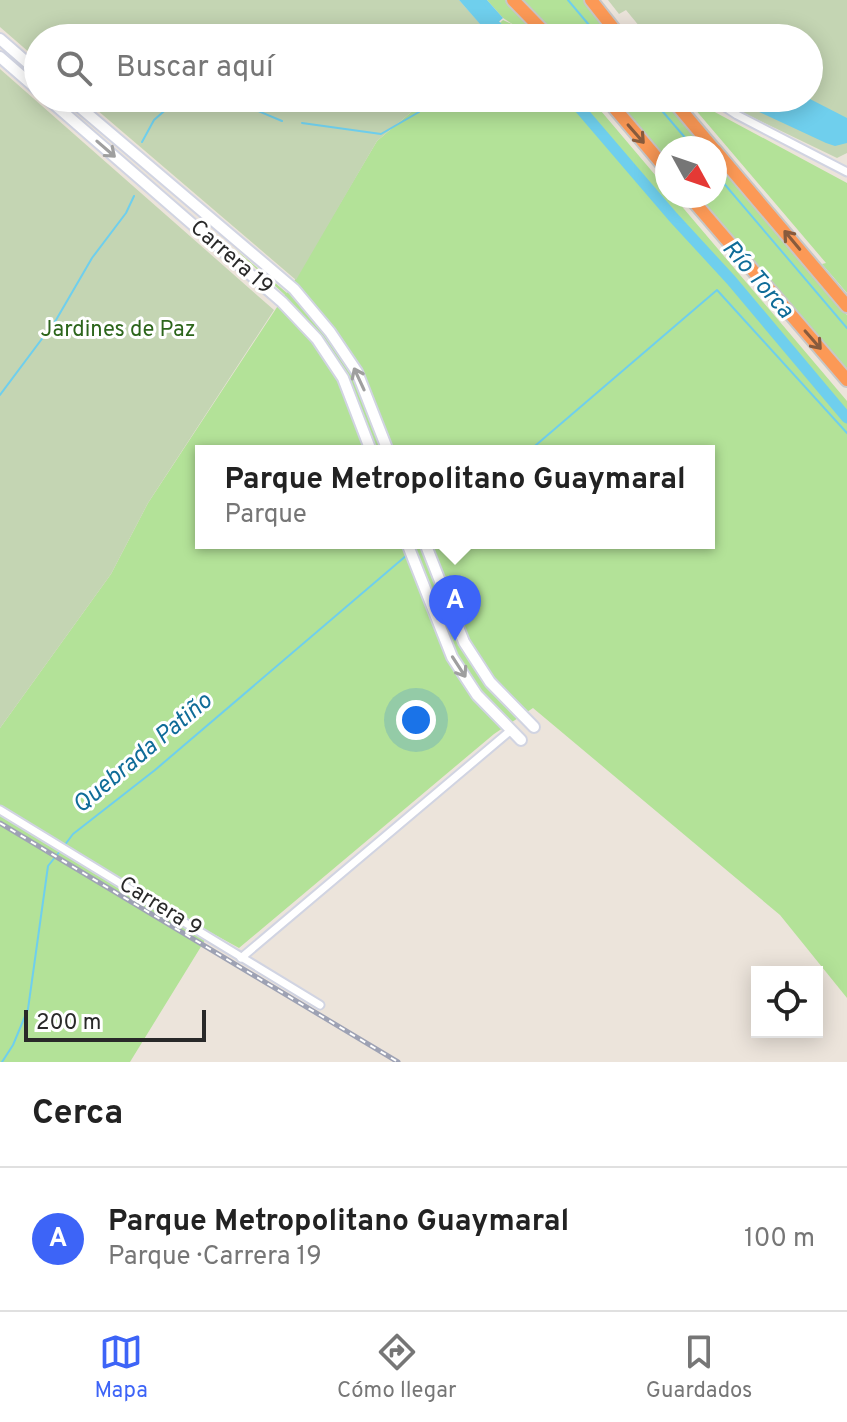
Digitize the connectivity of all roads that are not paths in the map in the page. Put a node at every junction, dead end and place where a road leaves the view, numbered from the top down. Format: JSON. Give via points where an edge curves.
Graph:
{"nodes":[{"id":1,"x":513,"y":0,"type":"edge"},
{"id":2,"x":591,"y":0,"type":"edge"},
{"id":3,"x":536,"y":24,"type":"edge"},
{"id":4,"x":610,"y":24,"type":"edge"},
{"id":5,"x":0,"y":39,"type":"edge"},
{"id":6,"x":0,"y":57,"type":"edge"},
{"id":7,"x":24,"y":60,"type":"edge"},
{"id":8,"x":24,"y":78,"type":"edge"},
{"id":9,"x":63,"y":112,"type":"edge"},
{"id":10,"x":85,"y":112,"type":"edge"},
{"id":11,"x":618,"y":112,"type":"edge"},
{"id":12,"x":685,"y":112,"type":"edge"},
{"id":13,"x":732,"y":112,"type":"edge"},
{"id":14,"x":704,"y":136,"type":"edge"},
{"id":15,"x":655,"y":156,"type":"edge"},
{"id":16,"x":727,"y":164,"type":"edge"},
{"id":17,"x":847,"y":172,"type":"edge"},
{"id":18,"x":699,"y":208,"type":"edge"},
{"id":19,"x":847,"y":306,"type":"edge"},
{"id":20,"x":847,"y":380,"type":"edge"},
{"id":21,"x":369,"y":445,"type":"edge"},
{"id":22,"x":386,"y":445,"type":"edge"},
{"id":23,"x":409,"y":549,"type":"edge"},
{"id":24,"x":427,"y":549,"type":"edge"},
{"id":25,"x":532,"y":725,"type":"joint"},
{"id":26,"x":516,"y":736,"type":"junction"},
{"id":27,"x":0,"y":810,"type":"edge"},
{"id":28,"x":241,"y":958,"type":"junction"},
{"id":29,"x":320,"y":1005,"type":"dead end"}],
"edges":[{"from":1,"to":3,"type":"highway"},
{"from":2,"to":4,"type":"highway"},
{"from":5,"to":7,"type":"main road"},
{"from":6,"to":8,"type":"main road"},
{"from":9,"to":21,"type":"main road","name":"Carrera 19","one_way":true,"via":[[282,302],[317,339],[343,378]]},
{"from":22,"to":10,"type":"main road","name":"Carrera 19","one_way":true,"via":[[357,372],[294,289]]},
{"from":11,"to":15,"type":"highway","one_way":true},
{"from":12,"to":14,"type":"highway"},
{"from":13,"to":17,"type":"street"},
{"from":19,"to":16,"type":"highway","one_way":true},
{"from":18,"to":20,"type":"highway","one_way":true},
{"from":23,"to":26,"type":"main road","one_way":true,"via":[[452,657],[477,695]]},
{"from":24,"to":25,"type":"main road","via":[[464,642],[490,682]]},
{"from":25,"to":26,"type":"street"},
{"from":26,"to":28,"type":"street"},
{"from":27,"to":28,"type":"street","name":"Carrera 9"},
{"from":28,"to":29,"type":"street","name":"Carrera 9"}]}
